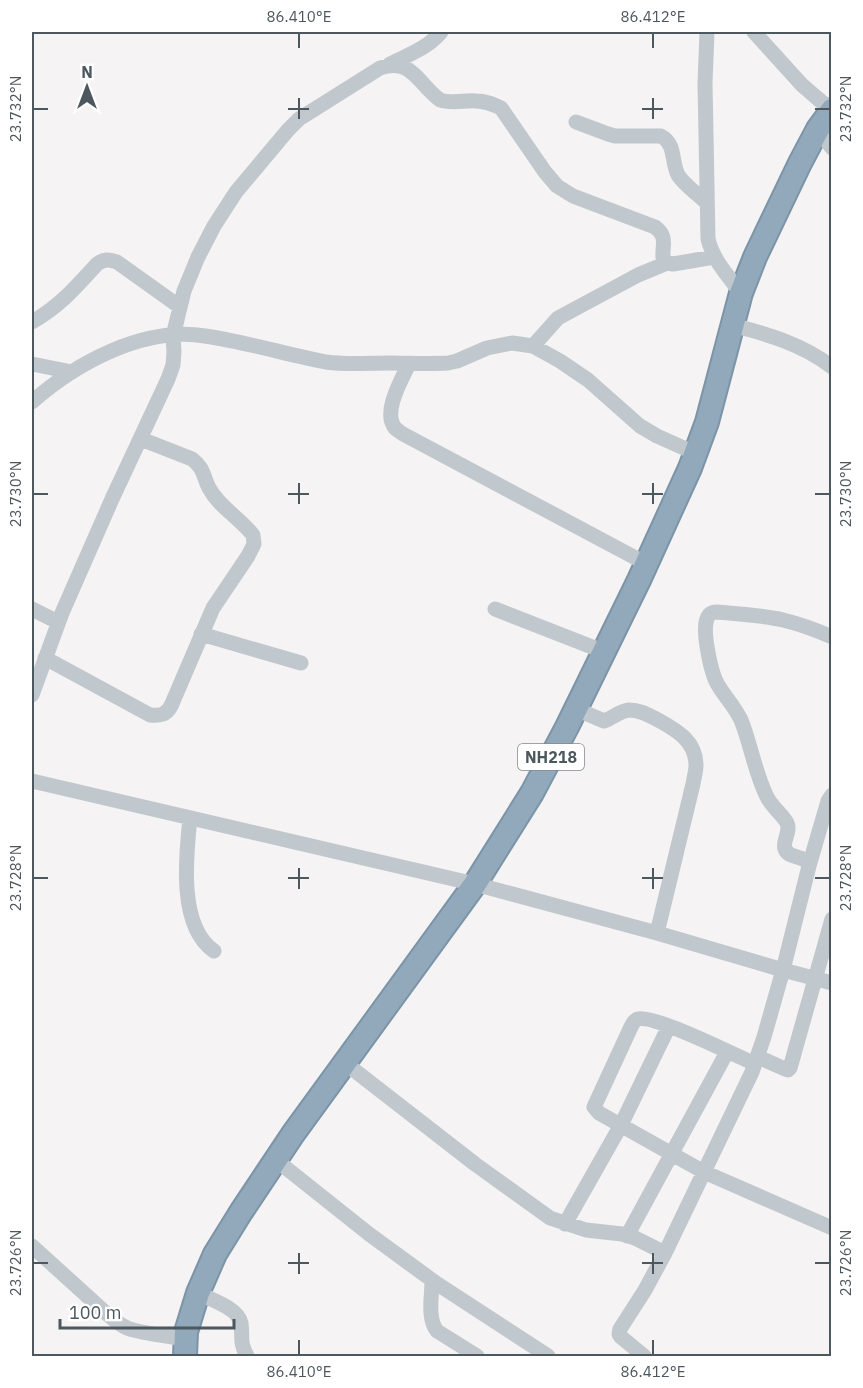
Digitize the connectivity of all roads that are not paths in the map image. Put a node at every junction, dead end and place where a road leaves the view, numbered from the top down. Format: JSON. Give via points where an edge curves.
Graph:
{"nodes":[{"id":1,"x":441,"y":32,"type":"edge"},
{"id":2,"x":707,"y":32,"type":"edge"},
{"id":3,"x":754,"y":32,"type":"edge"},
{"id":4,"x":390,"y":64,"type":"junction"},
{"id":5,"x":827,"y":116,"type":"edge"},
{"id":6,"x":576,"y":122,"type":"dead end"},
{"id":7,"x":831,"y":148,"type":"edge"},
{"id":8,"x":707,"y":203,"type":"junction"},
{"id":9,"x":714,"y":257,"type":"junction"},
{"id":10,"x":667,"y":263,"type":"junction"},
{"id":11,"x":741,"y":293,"type":"junction"},
{"id":12,"x":180,"y":307,"type":"junction"},
{"id":13,"x":32,"y":322,"type":"edge"},
{"id":14,"x":732,"y":325,"type":"junction"},
{"id":15,"x":173,"y":336,"type":"junction"},
{"id":16,"x":533,"y":346,"type":"junction"},
{"id":17,"x":409,"y":363,"type":"junction"},
{"id":18,"x":32,"y":364,"type":"edge"},
{"id":19,"x":831,"y":367,"type":"edge"},
{"id":20,"x":72,"y":372,"type":"junction"},
{"id":21,"x":32,"y":402,"type":"edge"},
{"id":22,"x":141,"y":439,"type":"junction"},
{"id":23,"x":695,"y":453,"type":"junction"},
{"id":24,"x":647,"y":564,"type":"junction"},
{"id":25,"x":32,"y":609,"type":"edge"},
{"id":26,"x":495,"y":609,"type":"dead end"},
{"id":27,"x":58,"y":622,"type":"junction"},
{"id":28,"x":201,"y":634,"type":"junction"},
{"id":29,"x":831,"y":637,"type":"edge"},
{"id":30,"x":605,"y":652,"type":"junction"},
{"id":31,"x":45,"y":658,"type":"junction"},
{"id":32,"x":301,"y":663,"type":"dead end"},
{"id":33,"x":32,"y":695,"type":"edge"},
{"id":34,"x":576,"y":709,"type":"junction"},
{"id":35,"x":32,"y":781,"type":"edge"},
{"id":36,"x":831,"y":795,"type":"edge"},
{"id":37,"x":190,"y":818,"type":"junction"},
{"id":38,"x":809,"y":866,"type":"junction"},
{"id":39,"x":475,"y":884,"type":"junction"},
{"id":40,"x":831,"y":919,"type":"edge"},
{"id":41,"x":657,"y":933,"type":"junction"},
{"id":42,"x":214,"y":951,"type":"dead end"},
{"id":43,"x":783,"y":970,"type":"junction"},
{"id":44,"x":814,"y":978,"type":"junction"},
{"id":45,"x":831,"y":983,"type":"edge"},
{"id":46,"x":669,"y":1026,"type":"junction"},
{"id":47,"x":727,"y":1052,"type":"junction"},
{"id":48,"x":756,"y":1060,"type":"junction"},
{"id":49,"x":345,"y":1063,"type":"junction"},
{"id":50,"x":621,"y":1125,"type":"junction"},
{"id":51,"x":672,"y":1155,"type":"junction"},
{"id":52,"x":276,"y":1160,"type":"junction"},
{"id":53,"x":704,"y":1172,"type":"junction"},
{"id":54,"x":565,"y":1224,"type":"junction"},
{"id":55,"x":831,"y":1228,"type":"edge"},
{"id":56,"x":627,"y":1236,"type":"junction"},
{"id":57,"x":32,"y":1246,"type":"edge"},
{"id":58,"x":664,"y":1253,"type":"junction"},
{"id":59,"x":432,"y":1281,"type":"junction"},
{"id":60,"x":198,"y":1293,"type":"junction"},
{"id":61,"x":186,"y":1348,"type":"edge"},
{"id":62,"x":247,"y":1356,"type":"edge"},
{"id":63,"x":477,"y":1356,"type":"edge"},
{"id":64,"x":548,"y":1356,"type":"edge"},
{"id":65,"x":644,"y":1356,"type":"edge"}],
"edges":[{"from":1,"to":4,"type":"street","via":[[423,47]]},
{"from":2,"to":8,"type":"street"},
{"from":3,"to":5,"type":"street"},
{"from":4,"to":10,"type":"street","via":[[406,67],[440,99],[477,100],[501,108],[557,186],[662,232],[663,258]]},
{"from":4,"to":12,"type":"street","via":[[299,119],[288,130],[236,192],[214,226]]},
{"from":5,"to":7,"type":"street"},
{"from":5,"to":11,"type":"highway","number":"NH218","via":[[774,216]]},
{"from":6,"to":8,"type":"street","via":[[608,134],[661,135],[671,145],[679,176]]},
{"from":8,"to":9,"type":"street","via":[[708,239]]},
{"from":9,"to":10,"type":"street"},
{"from":9,"to":11,"type":"street"},
{"from":10,"to":16,"type":"street","via":[[558,318]]},
{"from":11,"to":14,"type":"highway","number":"NH218"},
{"from":12,"to":13,"type":"street","via":[[117,262],[103,260],[64,300]]},
{"from":12,"to":15,"type":"street"},
{"from":14,"to":19,"type":"street","via":[[795,345]]},
{"from":14,"to":23,"type":"highway","number":"NH218"},
{"from":15,"to":17,"type":"street","via":[[203,335],[327,362]]},
{"from":15,"to":20,"type":"street","via":[[126,345]]},
{"from":15,"to":22,"type":"street","via":[[173,365]]},
{"from":16,"to":17,"type":"street","via":[[512,343],[448,363]]},
{"from":16,"to":23,"type":"street","via":[[588,380],[640,426]]},
{"from":17,"to":24,"type":"street","via":[[391,408],[394,427]]},
{"from":18,"to":20,"type":"street"},
{"from":20,"to":21,"type":"street"},
{"from":22,"to":27,"type":"street"},
{"from":22,"to":28,"type":"street","via":[[199,464],[217,499],[253,535],[254,544]]},
{"from":23,"to":24,"type":"highway","number":"NH218"},
{"from":24,"to":30,"type":"highway","number":"NH218"},
{"from":25,"to":27,"type":"street"},
{"from":26,"to":30,"type":"street"},
{"from":27,"to":31,"type":"street"},
{"from":28,"to":31,"type":"street","via":[[171,706],[163,715],[150,715]]},
{"from":28,"to":32,"type":"street"},
{"from":29,"to":38,"type":"street","via":[[782,619],[712,612],[706,621],[712,671],[741,720],[768,800],[787,823],[786,851],[805,859]]},
{"from":30,"to":34,"type":"highway","number":"NH218"},
{"from":31,"to":33,"type":"street"},
{"from":34,"to":39,"type":"highway","number":"NH218","via":[[532,793]]},
{"from":34,"to":41,"type":"street","via":[[604,721],[624,711],[645,713],[677,731],[694,752],[693,784]]},
{"from":35,"to":37,"type":"street"},
{"from":36,"to":38,"type":"street"},
{"from":37,"to":39,"type":"street"},
{"from":37,"to":42,"type":"street","via":[[190,906],[200,936]]},
{"from":38,"to":43,"type":"street"},
{"from":39,"to":41,"type":"street"},
{"from":39,"to":49,"type":"highway","number":"NH218"},
{"from":40,"to":44,"type":"street"},
{"from":41,"to":43,"type":"street"},
{"from":43,"to":44,"type":"street"},
{"from":43,"to":48,"type":"street"},
{"from":44,"to":45,"type":"street"},
{"from":44,"to":48,"type":"street","via":[[790,1068]]},
{"from":46,"to":47,"type":"street"},
{"from":46,"to":50,"type":"street"},
{"from":46,"to":50,"type":"street","via":[[639,1019],[630,1029],[594,1107]]},
{"from":47,"to":48,"type":"street"},
{"from":47,"to":51,"type":"street"},
{"from":48,"to":53,"type":"street"},
{"from":49,"to":52,"type":"highway","number":"NH218"},
{"from":49,"to":54,"type":"street","via":[[475,1164],[550,1218]]},
{"from":50,"to":51,"type":"street"},
{"from":50,"to":54,"type":"street"},
{"from":51,"to":53,"type":"street"},
{"from":51,"to":56,"type":"street"},
{"from":52,"to":59,"type":"street"},
{"from":52,"to":60,"type":"highway","number":"NH218","via":[[216,1254]]},
{"from":53,"to":55,"type":"street"},
{"from":53,"to":58,"type":"street"},
{"from":54,"to":56,"type":"street"},
{"from":56,"to":58,"type":"street"},
{"from":57,"to":61,"type":"street","via":[[118,1322]]},
{"from":58,"to":65,"type":"street","via":[[619,1334]]},
{"from":59,"to":63,"type":"street","via":[[434,1328]]},
{"from":59,"to":64,"type":"street"},
{"from":60,"to":61,"type":"highway","number":"NH218","via":[[186,1332]]},
{"from":60,"to":62,"type":"street","via":[[238,1315],[242,1349]]}]}
